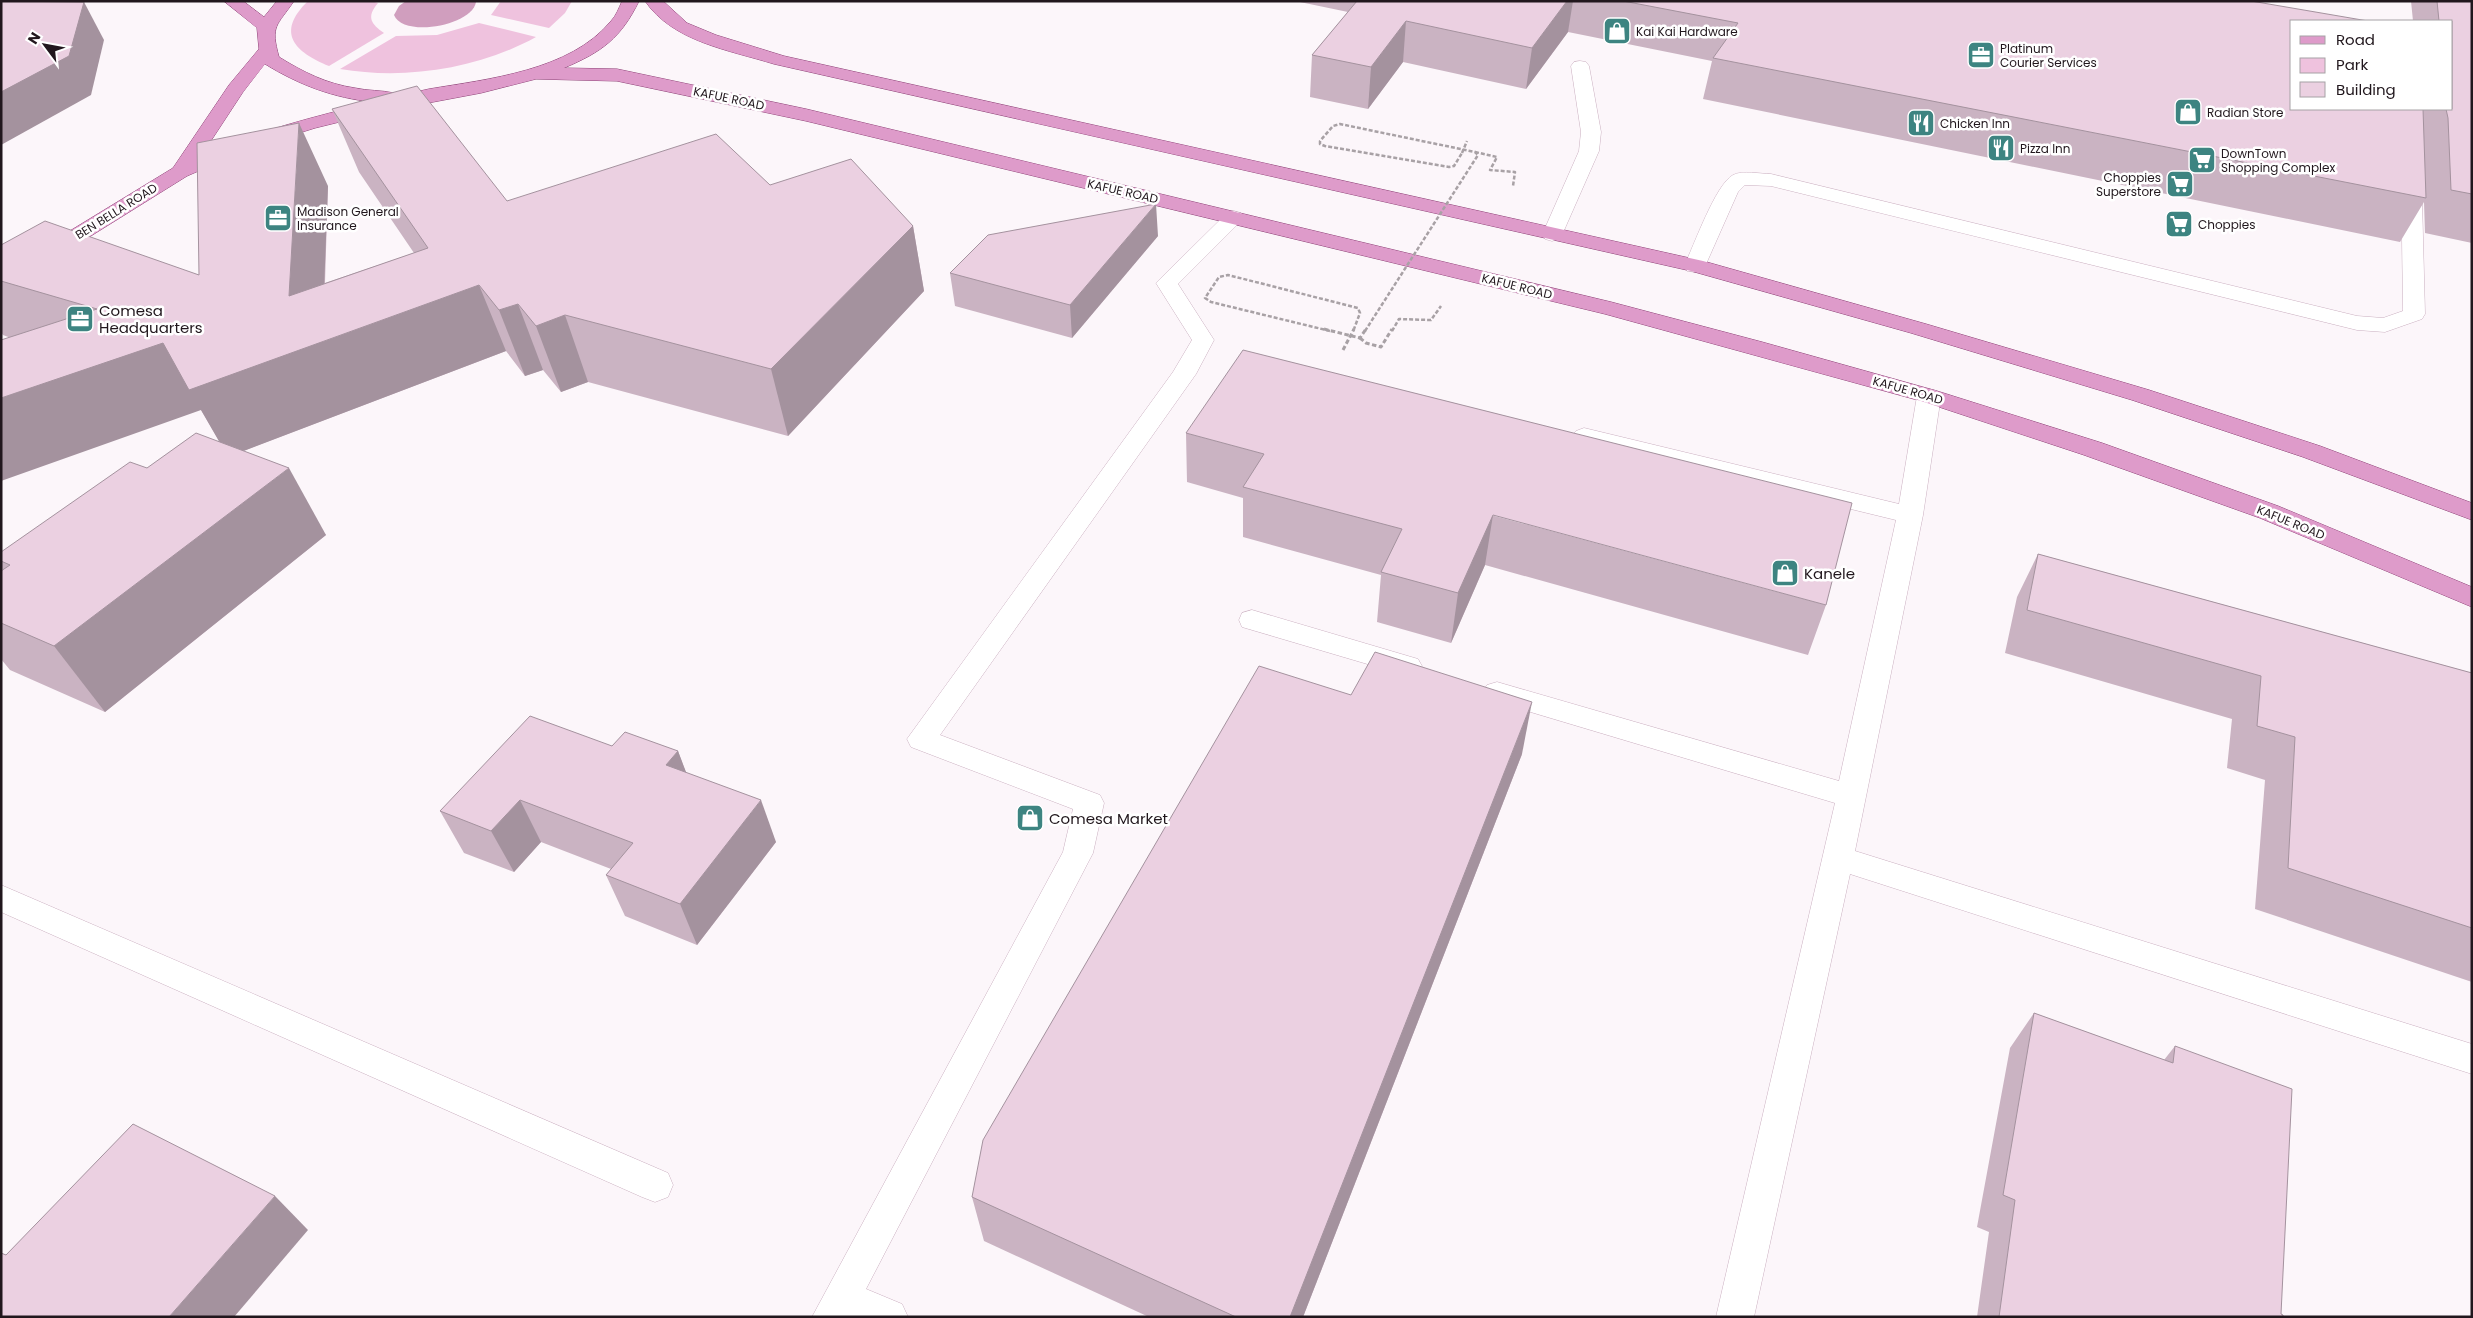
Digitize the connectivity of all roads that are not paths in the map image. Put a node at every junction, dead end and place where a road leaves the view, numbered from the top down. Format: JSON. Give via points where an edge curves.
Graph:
{"nodes":[{"id":1,"x":232,"y":1,"type":"edge"},
{"id":2,"x":286,"y":1,"type":"edge"},
{"id":3,"x":631,"y":1,"type":"edge"},
{"id":4,"x":653,"y":1,"type":"edge"},
{"id":5,"x":266,"y":26,"type":"junction"},
{"id":6,"x":268,"y":50,"type":"junction"},
{"id":7,"x":1580,"y":66,"type":"dead end"},
{"id":8,"x":535,"y":73,"type":"junction"},
{"id":9,"x":447,"y":94,"type":"junction"},
{"id":10,"x":2406,"y":110,"type":"edge"},
{"id":11,"x":180,"y":172,"type":"junction"},
{"id":12,"x":1234,"y":218,"type":"junction"},
{"id":13,"x":1552,"y":235,"type":"junction"},
{"id":14,"x":1695,"y":266,"type":"junction"},
{"id":15,"x":1,"y":282,"type":"edge"},
{"id":16,"x":1929,"y":396,"type":"junction"},
{"id":17,"x":1560,"y":430,"type":"edge"},
{"id":18,"x":2472,"y":512,"type":"edge"},
{"id":19,"x":1910,"y":515,"type":"junction"},
{"id":20,"x":2472,"y":598,"type":"edge"},
{"id":21,"x":1252,"y":620,"type":"dead end"},
{"id":22,"x":1432,"y":673,"type":"edge"},
{"id":23,"x":1470,"y":684,"type":"edge"},
{"id":24,"x":1851,"y":796,"type":"junction"},
{"id":25,"x":1838,"y":858,"type":"junction"},
{"id":26,"x":1,"y":898,"type":"edge"},
{"id":27,"x":2472,"y":1059,"type":"edge"},
{"id":28,"x":654,"y":1185,"type":"dead end"},
{"id":29,"x":837,"y":1307,"type":"edge"},
{"id":30,"x":888,"y":1317,"type":"edge"},
{"id":31,"x":1735,"y":1317,"type":"edge"}],
"edges":[{"from":1,"to":5,"type":"main road"},
{"from":2,"to":5,"type":"main road"},
{"from":3,"to":8,"type":"main road","via":[[626,16],[602,40]]},
{"from":4,"to":13,"type":"main road","via":[[681,27],[710,40],[780,60]]},
{"from":5,"to":6,"type":"main road"},
{"from":6,"to":9,"type":"main road","via":[[271,60],[295,76],[328,88],[370,97]]},
{"from":6,"to":11,"type":"main road","name":"BEN BELLA ROAD","via":[[236,89]]},
{"from":7,"to":13,"type":"street","via":[[1591,132],[1589,151]]},
{"from":8,"to":9,"type":"main road"},
{"from":8,"to":12,"type":"main road","name":"KAFUE ROAD","via":[[617,75],[806,115]]},
{"from":9,"to":11,"type":"main road","name":"BEN BELLA ROAD","via":[[379,106],[308,124],[244,144]]},
{"from":10,"to":14,"type":"street","via":[[2411,161],[2414,314],[2385,325],[2347,321],[1771,180],[1740,179],[1729,190]]},
{"from":11,"to":15,"type":"main road","name":"BEN BELLA ROAD"},
{"from":12,"to":16,"type":"main road","name":"KAFUE ROAD","via":[[1611,309]]},
{"from":12,"to":29,"type":"street","via":[[1166,283],[1203,340],[1184,374],[921,739],[1089,803],[1078,853]]},
{"from":13,"to":14,"type":"main road"},
{"from":14,"to":18,"type":"main road","via":[[1902,323],[2174,406],[2290,444]]},
{"from":16,"to":19,"type":"street"},
{"from":16,"to":20,"type":"main road","name":"KAFUE ROAD","via":[[2093,449],[2269,512]]},
{"from":17,"to":19,"type":"street"},
{"from":19,"to":24,"type":"street"},
{"from":21,"to":22,"type":"street"},
{"from":23,"to":24,"type":"street"},
{"from":24,"to":25,"type":"street"},
{"from":25,"to":27,"type":"street"},
{"from":25,"to":31,"type":"street"},
{"from":26,"to":28,"type":"street"},
{"from":29,"to":30,"type":"street"}]}
